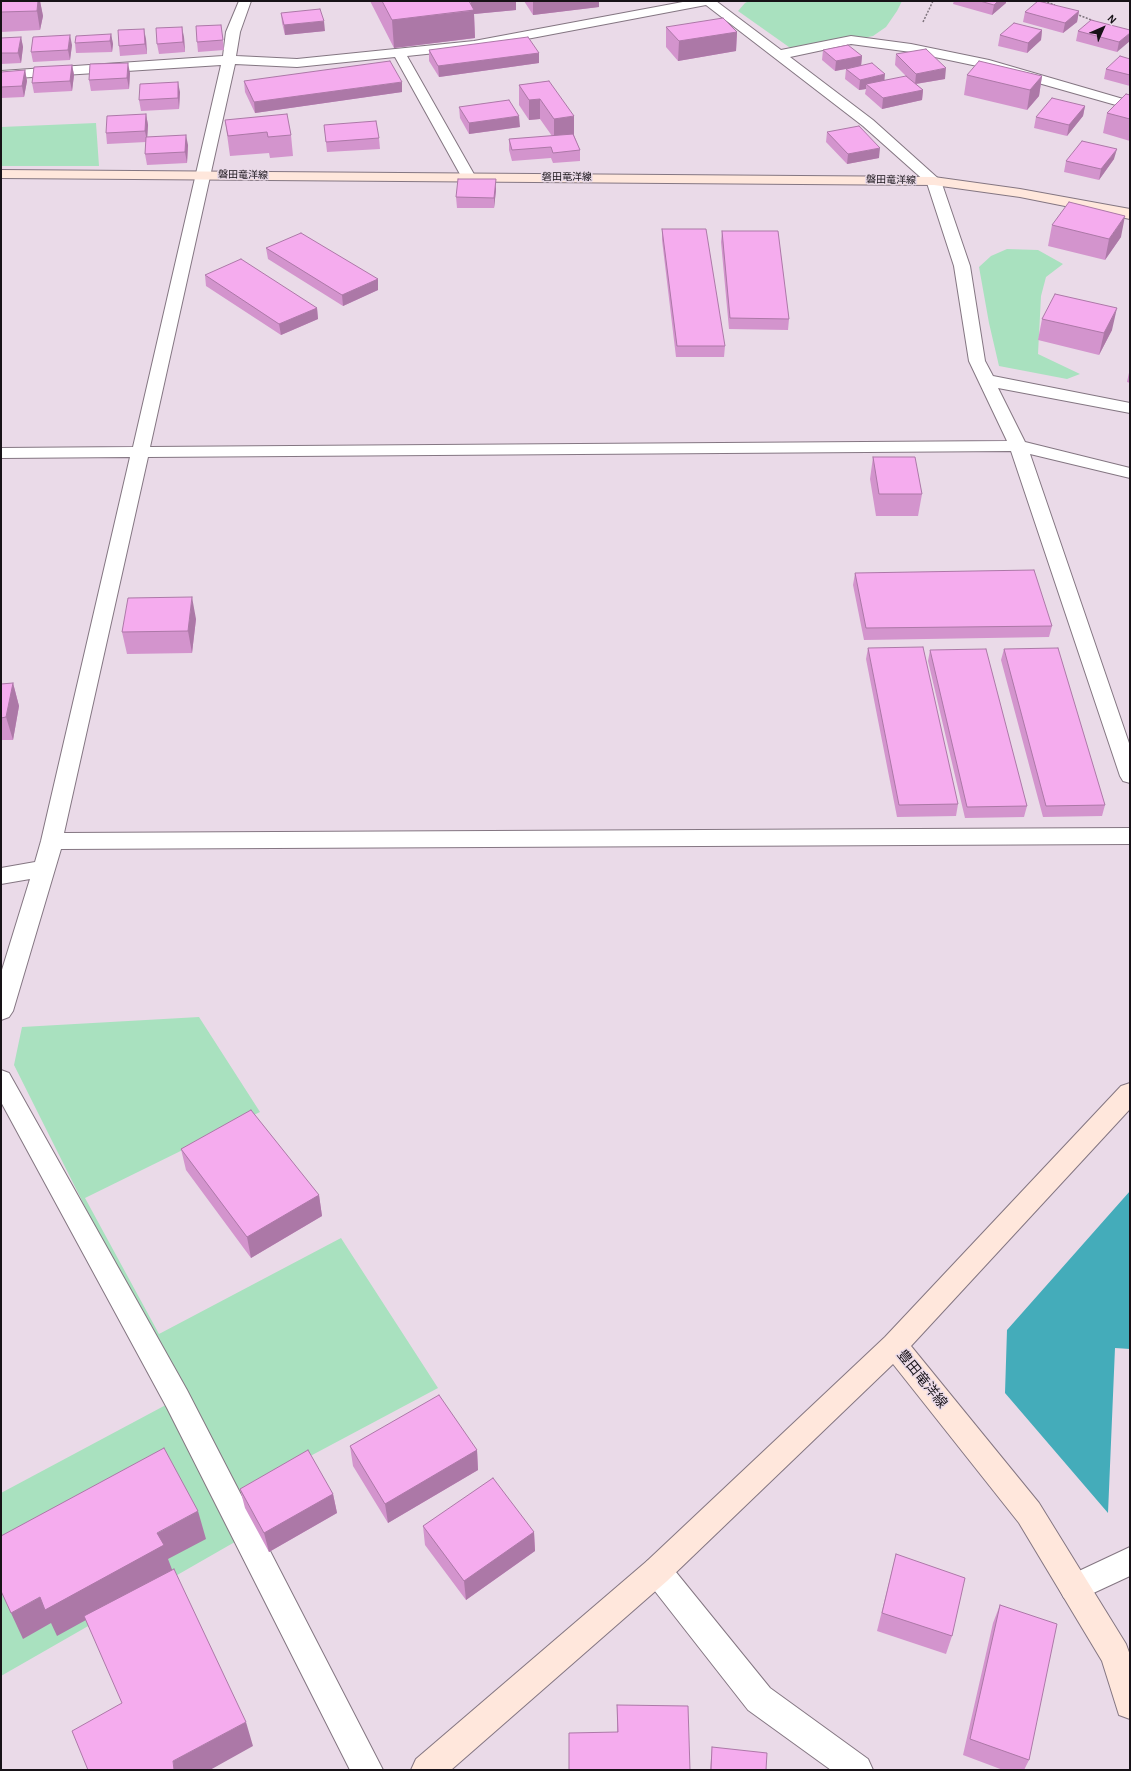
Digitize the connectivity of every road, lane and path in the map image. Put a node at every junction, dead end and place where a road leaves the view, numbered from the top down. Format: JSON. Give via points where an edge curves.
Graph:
{"nodes":[{"id":1,"x":245,"y":1,"type":"edge"},
{"id":2,"x":708,"y":1,"type":"edge"},
{"id":3,"x":1044,"y":1,"type":"edge"},
{"id":4,"x":1057,"y":6,"type":"edge"},
{"id":5,"x":1070,"y":12,"type":"edge"},
{"id":6,"x":1096,"y":22,"type":"edge"},
{"id":7,"x":399,"y":53,"type":"junction"},
{"id":8,"x":779,"y":55,"type":"junction"},
{"id":9,"x":229,"y":60,"type":"junction"},
{"id":10,"x":1,"y":75,"type":"edge"},
{"id":11,"x":1130,"y":105,"type":"edge"},
{"id":12,"x":1,"y":174,"type":"edge"},
{"id":13,"x":203,"y":174,"type":"junction"},
{"id":14,"x":468,"y":176,"type":"junction"},
{"id":15,"x":934,"y":181,"type":"junction"},
{"id":16,"x":1130,"y":214,"type":"edge"},
{"id":17,"x":985,"y":380,"type":"junction"},
{"id":18,"x":1130,"y":408,"type":"edge"},
{"id":19,"x":1018,"y":446,"type":"junction"},
{"id":20,"x":1,"y":453,"type":"edge"},
{"id":21,"x":140,"y":453,"type":"junction"},
{"id":22,"x":1130,"y":473,"type":"edge"},
{"id":23,"x":1130,"y":776,"type":"edge"},
{"id":24,"x":1130,"y":836,"type":"edge"},
{"id":25,"x":52,"y":840,"type":"junction"},
{"id":26,"x":44,"y":868,"type":"junction"},
{"id":27,"x":1,"y":876,"type":"edge"},
{"id":28,"x":1,"y":1011,"type":"edge"},
{"id":29,"x":1,"y":1080,"type":"edge"},
{"id":30,"x":1130,"y":1093,"type":"edge"},
{"id":31,"x":894,"y":1345,"type":"junction"},
{"id":32,"x":1130,"y":1561,"type":"edge"},
{"id":33,"x":657,"y":1571,"type":"junction"},
{"id":34,"x":1074,"y":1588,"type":"junction"},
{"id":35,"x":1130,"y":1704,"type":"edge"},
{"id":36,"x":367,"y":1770,"type":"edge"},
{"id":37,"x":427,"y":1770,"type":"edge"},
{"id":38,"x":857,"y":1770,"type":"edge"}],
"edges":[{"from":1,"to":9,"type":"street","via":[[233,32]]},
{"from":2,"to":7,"type":"street","via":[[474,45]]},
{"from":2,"to":8,"type":"street"},
{"from":3,"to":4,"type":"path"},
{"from":5,"to":6,"type":"path"},
{"from":7,"to":9,"type":"street","via":[[297,63]]},
{"from":7,"to":14,"type":"street"},
{"from":8,"to":11,"type":"street","via":[[851,40],[911,48],[984,63]]},
{"from":8,"to":15,"type":"street","via":[[868,123]]},
{"from":9,"to":10,"type":"street"},
{"from":9,"to":13,"type":"street"},
{"from":12,"to":13,"type":"main road","name":"磐田竜洋線"},
{"from":13,"to":14,"type":"main road","name":"磐田竜洋線"},
{"from":13,"to":21,"type":"street"},
{"from":14,"to":15,"type":"main road","name":"磐田竜洋線"},
{"from":15,"to":16,"type":"main road","name":"磐田竜洋線","via":[[1020,192]]},
{"from":15,"to":17,"type":"street","via":[[962,266],[977,361]]},
{"from":17,"to":18,"type":"street"},
{"from":17,"to":19,"type":"street"},
{"from":19,"to":21,"type":"street"},
{"from":19,"to":22,"type":"street"},
{"from":19,"to":23,"type":"street"},
{"from":20,"to":21,"type":"street"},
{"from":21,"to":25,"type":"street"},
{"from":24,"to":25,"type":"street"},
{"from":25,"to":26,"type":"street"},
{"from":26,"to":27,"type":"street"},
{"from":26,"to":28,"type":"street"},
{"from":29,"to":36,"type":"street","via":[[177,1399]]},
{"from":30,"to":31,"type":"main road","name":"豊田竜洋線"},
{"from":31,"to":33,"type":"main road"},
{"from":31,"to":34,"type":"main road","name":"豊田竜洋線","via":[[1029,1513]]},
{"from":32,"to":34,"type":"street"},
{"from":33,"to":37,"type":"main road"},
{"from":33,"to":38,"type":"street","via":[[759,1699]]},
{"from":34,"to":35,"type":"main road","name":"豊田竜洋線","via":[[1115,1655]]}]}
